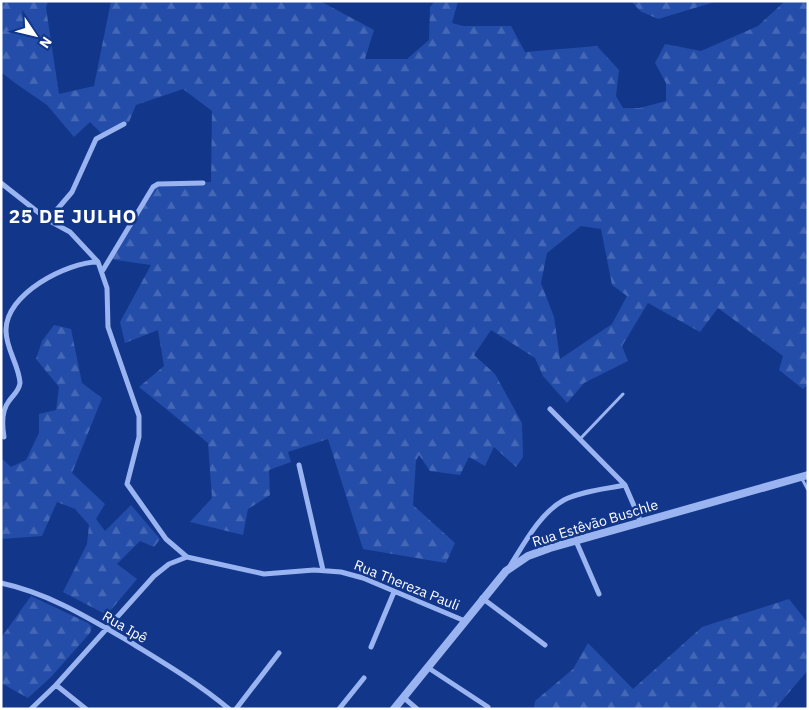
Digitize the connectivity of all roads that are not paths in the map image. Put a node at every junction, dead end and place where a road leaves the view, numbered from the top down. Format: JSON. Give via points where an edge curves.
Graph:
{"nodes":[{"id":1,"x":124,"y":124,"type":"dead end"},
{"id":2,"x":1,"y":183,"type":"edge"},
{"id":3,"x":204,"y":183,"type":"dead end"},
{"id":4,"x":48,"y":220,"type":"junction"},
{"id":5,"x":98,"y":262,"type":"junction"},
{"id":6,"x":103,"y":270,"type":"junction"},
{"id":7,"x":624,"y":394,"type":"dead end"},
{"id":8,"x":550,"y":409,"type":"dead end"},
{"id":9,"x":4,"y":437,"type":"dead end"},
{"id":10,"x":580,"y":439,"type":"junction"},
{"id":11,"x":299,"y":466,"type":"dead end"},
{"id":12,"x":804,"y":476,"type":"edge"},
{"id":13,"x":625,"y":485,"type":"junction"},
{"id":14,"x":808,"y":490,"type":"edge"},
{"id":15,"x":641,"y":522,"type":"junction"},
{"id":16,"x":576,"y":541,"type":"junction"},
{"id":17,"x":187,"y":557,"type":"junction"},
{"id":18,"x":323,"y":570,"type":"junction"},
{"id":19,"x":506,"y":572,"type":"junction"},
{"id":20,"x":1,"y":583,"type":"edge"},
{"id":21,"x":394,"y":592,"type":"junction"},
{"id":22,"x":599,"y":594,"type":"dead end"},
{"id":23,"x":482,"y":598,"type":"junction"},
{"id":24,"x":465,"y":621,"type":"junction"},
{"id":25,"x":106,"y":628,"type":"junction"},
{"id":26,"x":545,"y":645,"type":"dead end"},
{"id":27,"x":371,"y":647,"type":"dead end"},
{"id":28,"x":279,"y":653,"type":"dead end"},
{"id":29,"x":427,"y":667,"type":"junction"},
{"id":30,"x":364,"y":678,"type":"dead end"},
{"id":31,"x":56,"y":684,"type":"junction"},
{"id":32,"x":403,"y":697,"type":"junction"},
{"id":33,"x":488,"y":707,"type":"dead end"},
{"id":34,"x":31,"y":709,"type":"edge"},
{"id":35,"x":86,"y":709,"type":"edge"},
{"id":36,"x":229,"y":709,"type":"edge"},
{"id":37,"x":236,"y":709,"type":"edge"},
{"id":38,"x":339,"y":709,"type":"edge"},
{"id":39,"x":394,"y":709,"type":"edge"},
{"id":40,"x":417,"y":709,"type":"edge"}],
"edges":[{"from":1,"to":4,"type":"street","via":[[96,138],[72,192]]},
{"from":2,"to":4,"type":"street","name":"Rua Thereza Pauli"},
{"from":3,"to":6,"type":"street","via":[[158,184],[153,187]]},
{"from":4,"to":5,"type":"street","name":"Rua Thereza Pauli","via":[[70,232]]},
{"from":5,"to":6,"type":"street","name":"Rua Thereza Pauli"},
{"from":5,"to":9,"type":"street","via":[[70,267],[22,296],[11,310],[6,332],[20,383],[4,410]]},
{"from":6,"to":17,"type":"street","name":"Rua Thereza Pauli","via":[[108,327],[140,423],[127,484],[166,539]]},
{"from":7,"to":10,"type":"lane"},
{"from":8,"to":10,"type":"street"},
{"from":10,"to":13,"type":"street"},
{"from":11,"to":18,"type":"street"},
{"from":12,"to":14,"type":"lane"},
{"from":12,"to":15,"type":"street","name":"Rua Estêvão Buschle"},
{"from":13,"to":15,"type":"street"},
{"from":13,"to":19,"type":"street","via":[[575,496],[560,503],[535,529]]},
{"from":15,"to":16,"type":"street","name":"Rua Estêvão Buschle"},
{"from":16,"to":19,"type":"street","name":"Rua Estêvão Buschle","via":[[528,556]]},
{"from":16,"to":22,"type":"street"},
{"from":17,"to":18,"type":"street","name":"Rua Thereza Pauli","via":[[264,574]]},
{"from":17,"to":25,"type":"street","via":[[162,569]]},
{"from":18,"to":21,"type":"street","name":"Rua Thereza Pauli","via":[[356,576]]},
{"from":19,"to":23,"type":"street","name":"Rua Estêvão Buschle"},
{"from":20,"to":25,"type":"street","name":"Rua Ipê","via":[[45,595]]},
{"from":21,"to":24,"type":"street","name":"Rua Thereza Pauli"},
{"from":21,"to":27,"type":"street"},
{"from":23,"to":24,"type":"street","name":"Rua Estêvão Buschle"},
{"from":23,"to":26,"type":"street"},
{"from":24,"to":29,"type":"street","name":"Rua Estêvão Buschle"},
{"from":25,"to":31,"type":"street"},
{"from":25,"to":36,"type":"street","name":"Rua Ipê","via":[[192,681]]},
{"from":28,"to":37,"type":"street"},
{"from":29,"to":32,"type":"street","name":"Rua Estêvão Buschle"},
{"from":29,"to":33,"type":"street"},
{"from":30,"to":38,"type":"street"},
{"from":31,"to":34,"type":"street"},
{"from":31,"to":35,"type":"street"},
{"from":32,"to":39,"type":"street","name":"Rua Estêvão Buschle"},
{"from":32,"to":40,"type":"street"}]}
